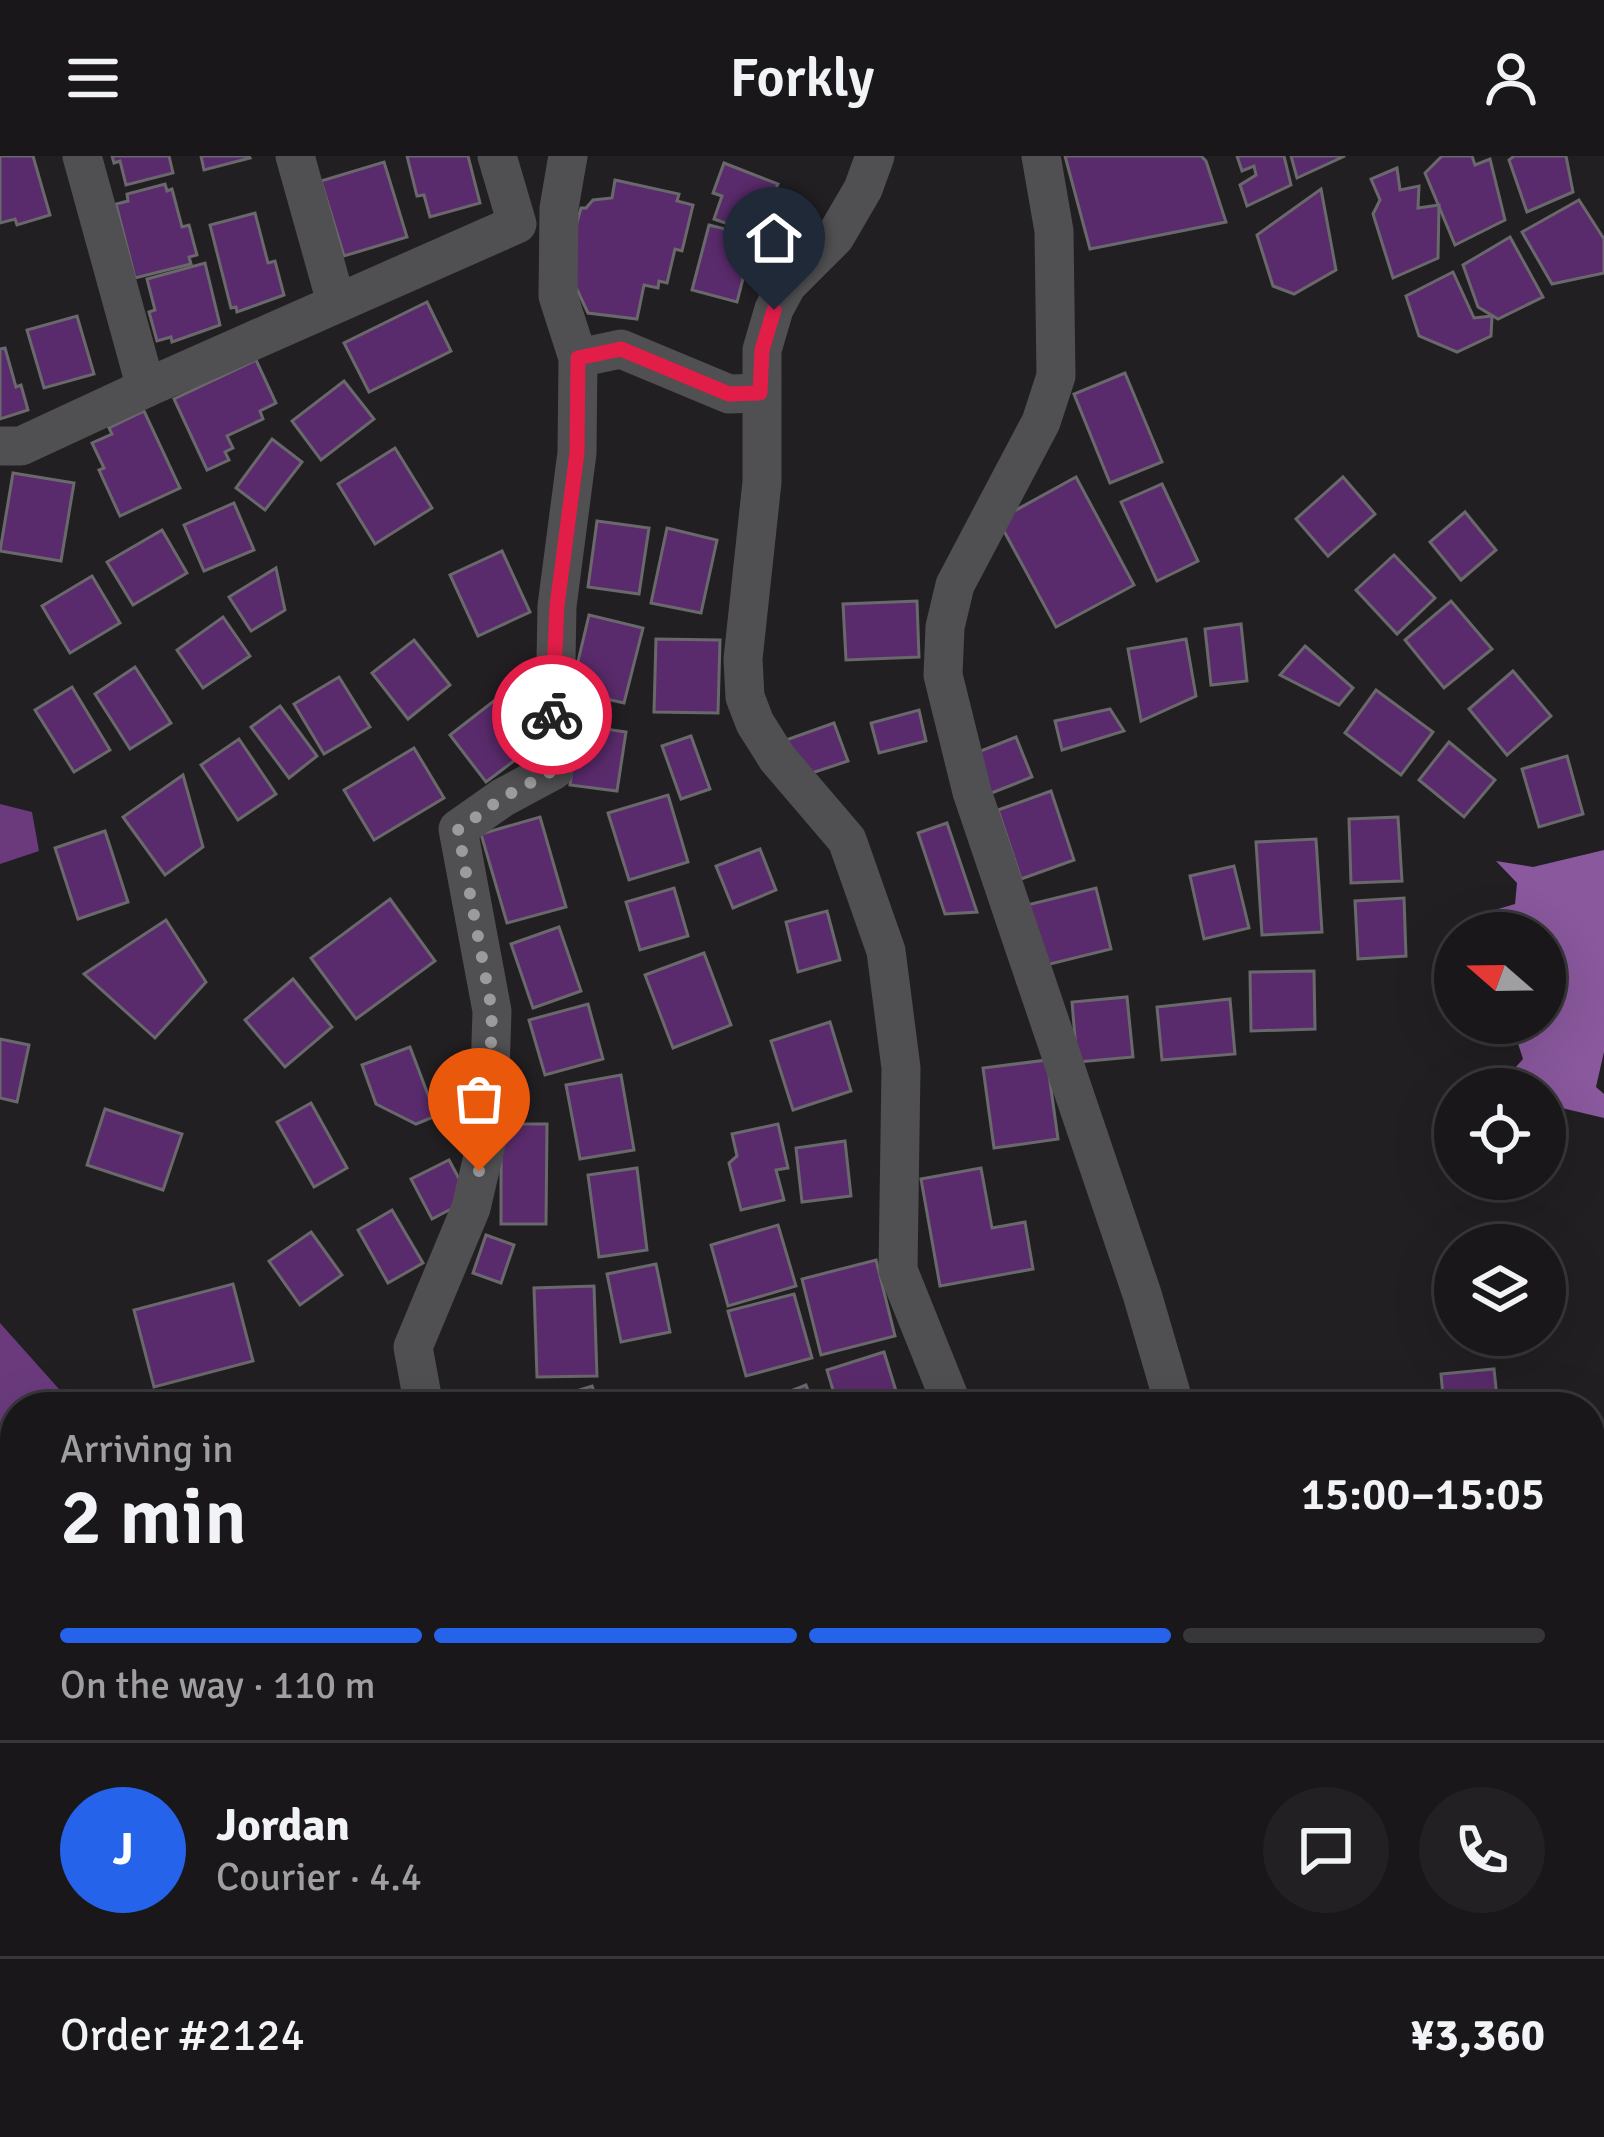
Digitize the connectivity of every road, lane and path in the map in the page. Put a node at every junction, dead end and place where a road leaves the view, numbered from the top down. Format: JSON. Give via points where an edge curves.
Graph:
{"nodes":[{"id":1,"x":82,"y":156,"type":"edge"},
{"id":2,"x":296,"y":156,"type":"edge"},
{"id":3,"x":496,"y":156,"type":"edge"},
{"id":4,"x":568,"y":156,"type":"edge"},
{"id":5,"x":875,"y":156,"type":"edge"},
{"id":6,"x":1041,"y":156,"type":"edge"},
{"id":7,"x":559,"y":208,"type":"junction"},
{"id":8,"x":517,"y":224,"type":"junction"},
{"id":9,"x":336,"y":302,"type":"junction"},
{"id":10,"x":578,"y":358,"type":"junction"},
{"id":11,"x":146,"y":388,"type":"junction"},
{"id":12,"x":760,"y":393,"type":"junction"},
{"id":13,"x":0,"y":446,"type":"edge"},
{"id":14,"x":421,"y":1392,"type":"edge"},
{"id":15,"x":947,"y":1392,"type":"edge"},
{"id":16,"x":1171,"y":1392,"type":"edge"}],
"edges":[{"from":1,"to":11,"type":"street"},
{"from":2,"to":9,"type":"street"},
{"from":3,"to":8,"type":"street"},
{"from":4,"to":7,"type":"street"},
{"from":5,"to":12,"type":"street","via":[[835,237],[787,285],[774,310]]},
{"from":6,"to":16,"type":"street","via":[[1054,231],[1055,376],[1041,422],[955,585],[944,675],[972,792]]},
{"from":7,"to":8,"type":"street"},
{"from":7,"to":10,"type":"street","via":[[558,296]]},
{"from":8,"to":9,"type":"street"},
{"from":9,"to":11,"type":"street"},
{"from":10,"to":12,"type":"street","via":[[621,349],[729,394]]},
{"from":10,"to":14,"type":"street","via":[[577,453],[557,606],[554,770],[458,830],[492,1011],[488,1135],[470,1208],[413,1346]]},
{"from":11,"to":13,"type":"street","via":[[21,446]]},
{"from":12,"to":15,"type":"street","via":[[762,482],[745,697],[777,758],[848,840],[886,951],[902,1068],[898,1270]]}]}
